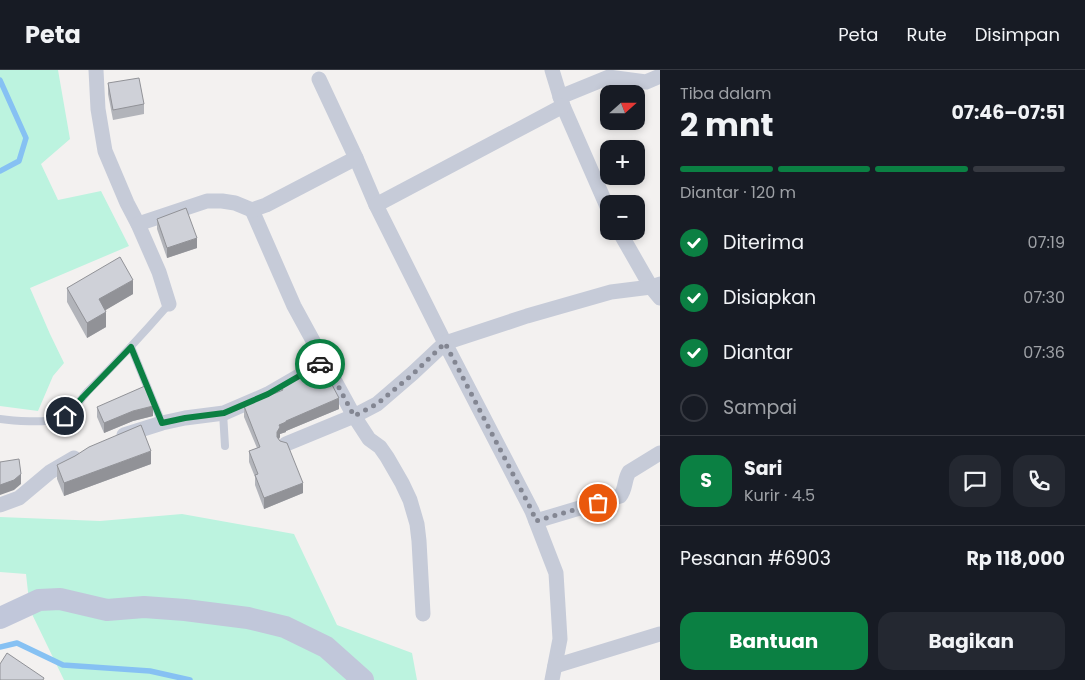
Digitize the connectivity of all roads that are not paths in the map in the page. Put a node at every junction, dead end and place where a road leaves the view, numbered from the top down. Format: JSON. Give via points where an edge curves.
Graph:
{"nodes":[{"id":1,"x":96,"y":70,"type":"edge"},
{"id":2,"x":552,"y":70,"type":"edge"},
{"id":3,"x":660,"y":76,"type":"edge"},
{"id":4,"x":319,"y":79,"type":"dead end"},
{"id":5,"x":562,"y":101,"type":"junction"},
{"id":6,"x":356,"y":158,"type":"junction"},
{"id":7,"x":602,"y":195,"type":"edge"},
{"id":8,"x":376,"y":205,"type":"junction"},
{"id":9,"x":252,"y":210,"type":"junction"},
{"id":10,"x":138,"y":224,"type":"junction"},
{"id":11,"x":625,"y":240,"type":"edge"},
{"id":12,"x":657,"y":290,"type":"edge"},
{"id":13,"x":169,"y":304,"type":"joint"},
{"id":14,"x":445,"y":343,"type":"junction"},
{"id":15,"x":131,"y":347,"type":"junction"},
{"id":16,"x":325,"y":361,"type":"junction"},
{"id":17,"x":222,"y":413,"type":"junction"},
{"id":18,"x":354,"y":416,"type":"junction"},
{"id":19,"x":0,"y":419,"type":"edge"},
{"id":20,"x":162,"y":423,"type":"junction"},
{"id":21,"x":111,"y":440,"type":"edge"},
{"id":22,"x":286,"y":444,"type":"edge"},
{"id":23,"x":225,"y":446,"type":"dead end"},
{"id":24,"x":84,"y":452,"type":"edge"},
{"id":25,"x":660,"y":453,"type":"edge"},
{"id":26,"x":0,"y":505,"type":"edge"},
{"id":27,"x":536,"y":521,"type":"junction"},
{"id":28,"x":423,"y":614,"type":"dead end"},
{"id":29,"x":0,"y":618,"type":"edge"},
{"id":30,"x":660,"y":634,"type":"edge"},
{"id":31,"x":553,"y":673,"type":"edge"},
{"id":32,"x":363,"y":680,"type":"edge"}],
"edges":[{"from":1,"to":10,"type":"street","via":[[105,151]]},
{"from":2,"to":5,"type":"street"},
{"from":3,"to":5,"type":"street","via":[[646,82],[610,77]]},
{"from":4,"to":6,"type":"street"},
{"from":5,"to":7,"type":"street"},
{"from":5,"to":8,"type":"street"},
{"from":6,"to":8,"type":"street"},
{"from":6,"to":9,"type":"street"},
{"from":8,"to":14,"type":"street"},
{"from":9,"to":10,"type":"street","via":[[235,203],[207,201]]},
{"from":9,"to":16,"type":"street","via":[[294,306]]},
{"from":10,"to":13,"type":"street"},
{"from":11,"to":12,"type":"street"},
{"from":12,"to":14,"type":"street","via":[[610,292]]},
{"from":13,"to":15,"type":"lane"},
{"from":14,"to":18,"type":"street","via":[[377,404]]},
{"from":14,"to":27,"type":"street"},
{"from":15,"to":19,"type":"lane","via":[[65,416],[43,421]]},
{"from":15,"to":20,"type":"lane"},
{"from":16,"to":17,"type":"street","via":[[268,394]]},
{"from":16,"to":18,"type":"street"},
{"from":17,"to":20,"type":"street"},
{"from":17,"to":23,"type":"lane"},
{"from":18,"to":22,"type":"street"},
{"from":18,"to":28,"type":"street","via":[[369,439],[387,457],[410,500],[419,541]]},
{"from":20,"to":21,"type":"street"},
{"from":24,"to":26,"type":"street","via":[[50,472],[18,498]]},
{"from":25,"to":27,"type":"street","via":[[629,472],[620,496]]},
{"from":27,"to":31,"type":"street","via":[[556,573],[560,639]]},
{"from":29,"to":32,"type":"street","via":[[38,600],[60,599],[107,610],[144,607],[248,618],[285,627],[326,647]]},
{"from":30,"to":31,"type":"street"}]}
